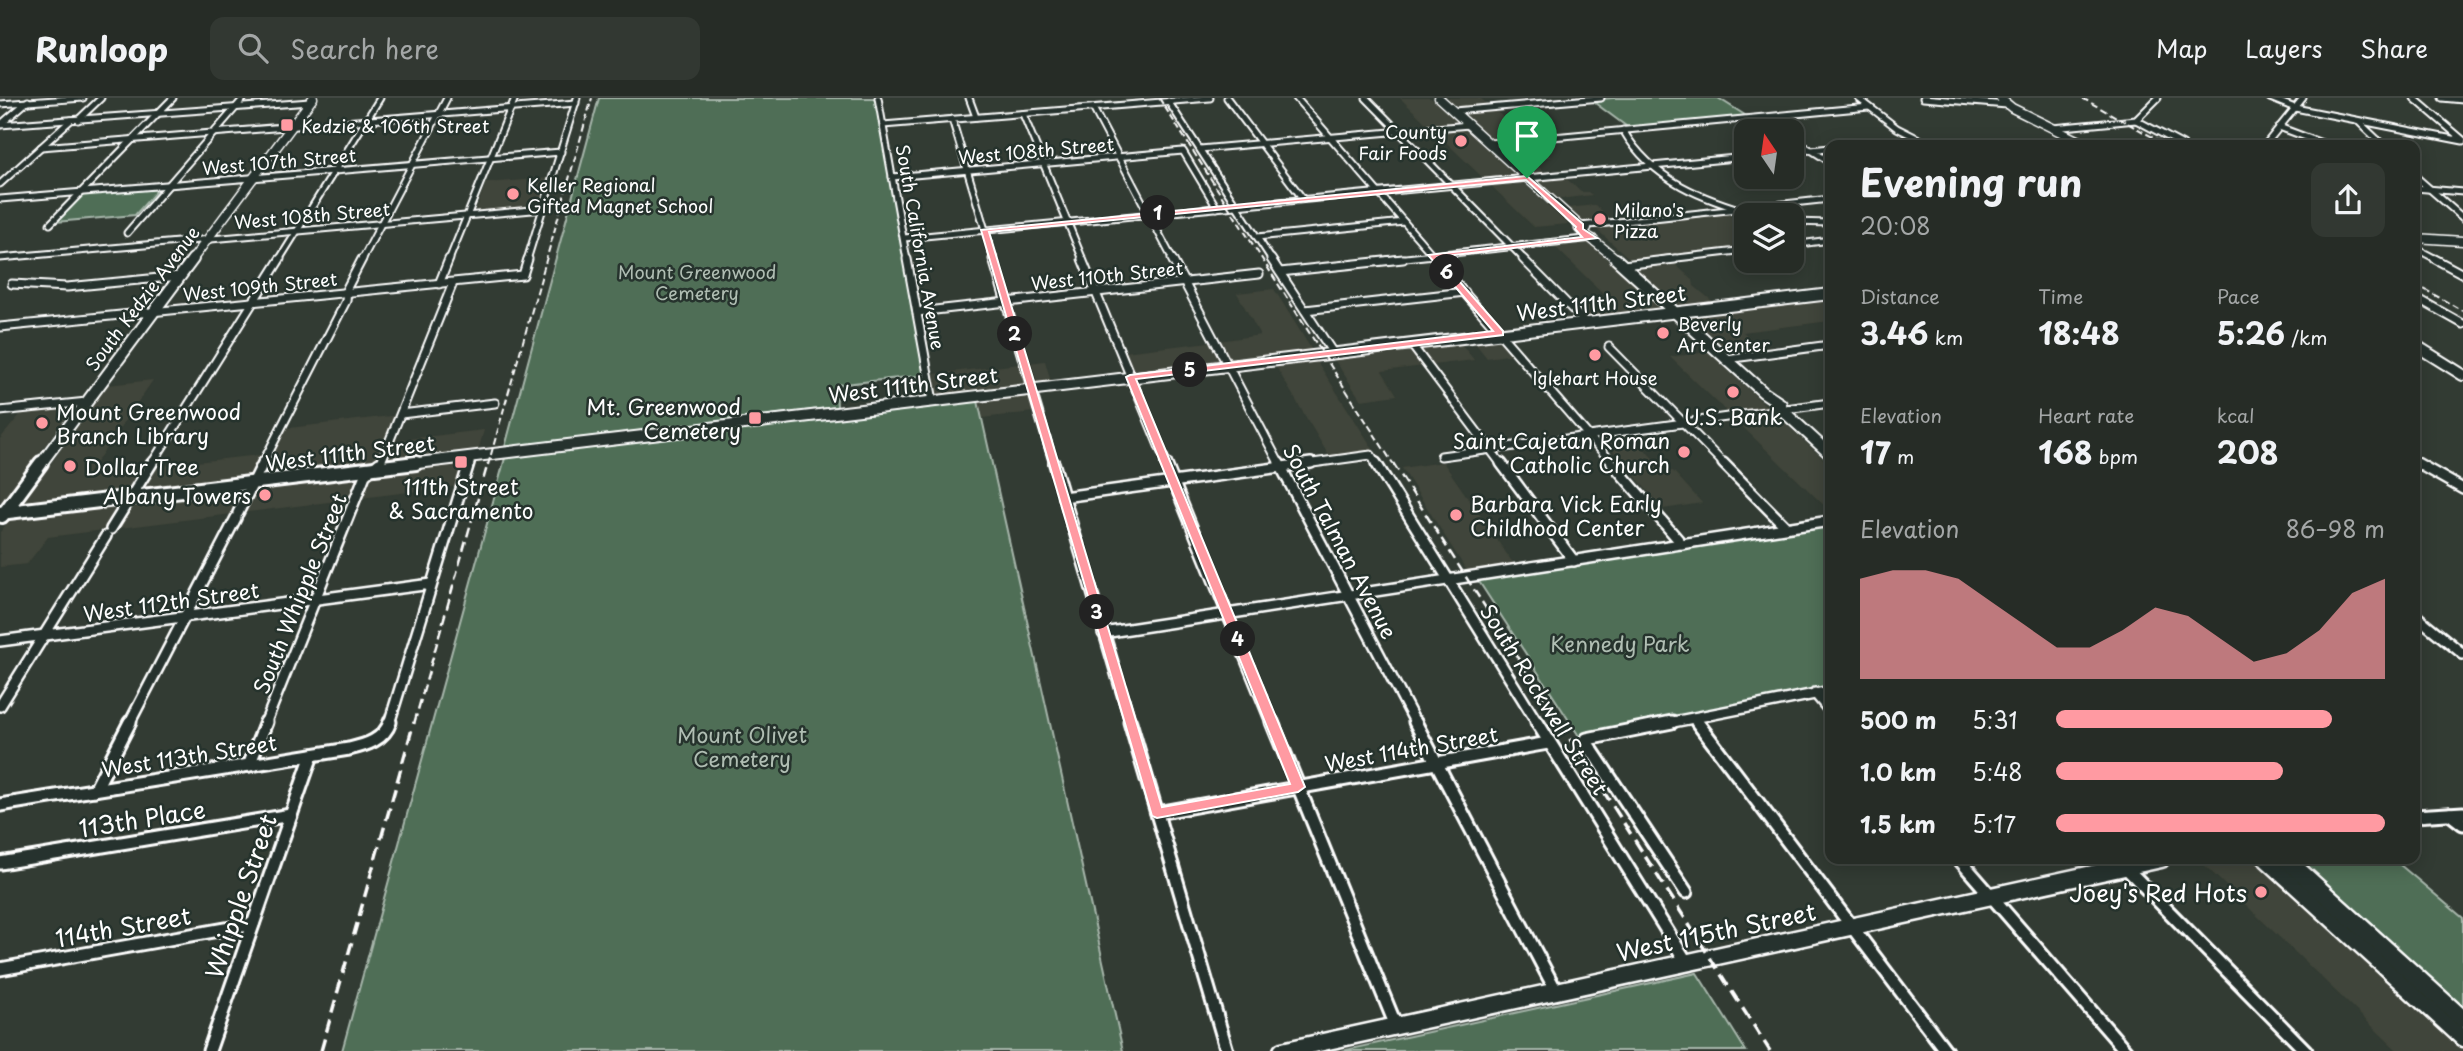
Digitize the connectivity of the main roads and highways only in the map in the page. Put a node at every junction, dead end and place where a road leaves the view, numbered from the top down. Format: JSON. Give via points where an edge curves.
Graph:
{"nodes":[{"id":1,"x":1439,"y":98,"type":"edge"},
{"id":2,"x":2000,"y":98,"type":"edge"},
{"id":3,"x":311,"y":100,"type":"edge"},
{"id":4,"x":292,"y":127,"type":"joint"},
{"id":5,"x":2077,"y":140,"type":"edge"},
{"id":6,"x":254,"y":177,"type":"joint"},
{"id":7,"x":2420,"y":238,"type":"edge"},
{"id":8,"x":2463,"y":241,"type":"edge"},
{"id":9,"x":1825,"y":294,"type":"edge"},
{"id":10,"x":1675,"y":312,"type":"junction"},
{"id":11,"x":2420,"y":348,"type":"edge"},
{"id":12,"x":2463,"y":374,"type":"edge"},
{"id":13,"x":1825,"y":449,"type":"edge"},
{"id":14,"x":2,"y":515,"type":"edge"},
{"id":15,"x":2138,"y":864,"type":"edge"},
{"id":16,"x":2272,"y":864,"type":"edge"},
{"id":17,"x":2292,"y":864,"type":"edge"},
{"id":18,"x":2463,"y":1019,"type":"edge"},
{"id":19,"x":2463,"y":1038,"type":"edge"},
{"id":20,"x":1282,"y":1051,"type":"edge"}],
"edges":[{"from":1,"to":10,"type":"main road","via":[[1587,237]]},
{"from":2,"to":5,"type":"main road"},
{"from":3,"to":4,"type":"main road","name":"South Kedzie Avenue"},
{"from":4,"to":6,"type":"main road","name":"South Kedzie Avenue"},
{"from":6,"to":14,"type":"main road","name":"South Kedzie Avenue"},
{"from":7,"to":8,"type":"main road"},
{"from":9,"to":10,"type":"main road","name":"West 111th Street"},
{"from":10,"to":13,"type":"main road","via":[[1763,392],[1762,397]]},
{"from":10,"to":14,"type":"main road","name":"West 111th Street"},
{"from":11,"to":12,"type":"main road"},
{"from":15,"to":20,"type":"main road","name":"West 115th Street"},
{"from":16,"to":19,"type":"main road"},
{"from":17,"to":18,"type":"main road"}]}
